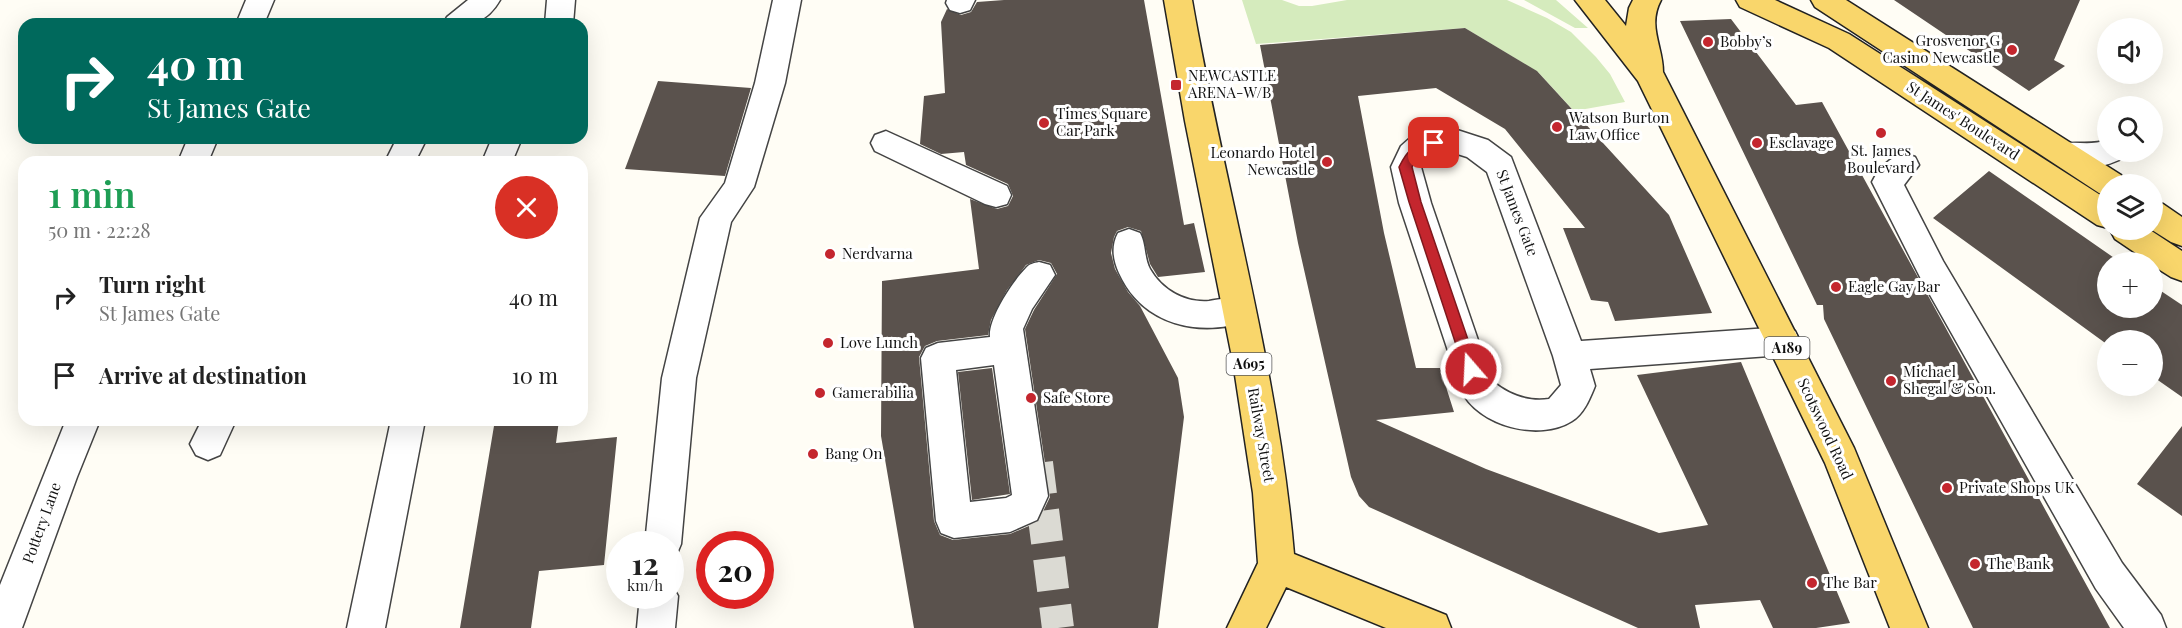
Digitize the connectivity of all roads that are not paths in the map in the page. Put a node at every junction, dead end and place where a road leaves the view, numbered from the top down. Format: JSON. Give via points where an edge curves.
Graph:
{"nodes":[{"id":1,"x":260,"y":0,"type":"edge"},
{"id":2,"x":486,"y":0,"type":"edge"},
{"id":3,"x":561,"y":0,"type":"edge"},
{"id":4,"x":787,"y":0,"type":"edge"},
{"id":5,"x":1178,"y":0,"type":"edge"},
{"id":6,"x":1588,"y":0,"type":"edge"},
{"id":7,"x":1647,"y":0,"type":"edge"},
{"id":8,"x":1750,"y":0,"type":"edge"},
{"id":9,"x":1783,"y":0,"type":"edge"},
{"id":10,"x":1826,"y":0,"type":"edge"},
{"id":11,"x":252,"y":18,"type":"edge"},
{"id":12,"x":464,"y":18,"type":"edge"},
{"id":13,"x":560,"y":18,"type":"edge"},
{"id":14,"x":1839,"y":41,"type":"junction"},
{"id":15,"x":1650,"y":75,"type":"junction"},
{"id":16,"x":886,"y":143,"type":"dead end"},
{"id":17,"x":2064,"y":154,"type":"junction"},
{"id":18,"x":2097,"y":157,"type":"edge"},
{"id":19,"x":1904,"y":165,"type":"dead end"},
{"id":20,"x":2097,"y":176,"type":"edge"},
{"id":21,"x":996,"y":195,"type":"dead end"},
{"id":22,"x":2097,"y":209,"type":"edge"},
{"id":23,"x":2163,"y":220,"type":"edge"},
{"id":24,"x":2182,"y":233,"type":"edge"},
{"id":25,"x":2141,"y":240,"type":"edge"},
{"id":26,"x":1129,"y":242,"type":"dead end"},
{"id":27,"x":2182,"y":268,"type":"edge"},
{"id":28,"x":1039,"y":275,"type":"dead end"},
{"id":29,"x":1239,"y":310,"type":"junction"},
{"id":30,"x":1783,"y":341,"type":"junction"},
{"id":31,"x":992,"y":351,"type":"dead end"},
{"id":32,"x":1570,"y":356,"type":"junction"},
{"id":33,"x":80,"y":426,"type":"edge"},
{"id":34,"x":407,"y":426,"type":"edge"},
{"id":35,"x":664,"y":531,"type":"edge"},
{"id":36,"x":1276,"y":565,"type":"junction"},
{"id":37,"x":658,"y":609,"type":"edge"},
{"id":38,"x":3,"y":628,"type":"edge"},
{"id":39,"x":366,"y":628,"type":"edge"},
{"id":40,"x":656,"y":628,"type":"edge"},
{"id":41,"x":1246,"y":628,"type":"edge"},
{"id":42,"x":1432,"y":628,"type":"edge"},
{"id":43,"x":1909,"y":628,"type":"edge"},
{"id":44,"x":2146,"y":628,"type":"edge"}],
"edges":[{"from":1,"to":11,"type":"street"},
{"from":2,"to":12,"type":"street"},
{"from":3,"to":13,"type":"street"},
{"from":4,"to":35,"type":"street","via":[[770,83],[739,187],[716,218],[681,366]]},
{"from":5,"to":29,"type":"main road","name":"Railway Street","number":"A695"},
{"from":6,"to":15,"type":"main road","name":"Scotswood Road","number":"A189"},
{"from":7,"to":15,"type":"main road","name":"Scotswood Road","number":"A189","via":[[1640,19]]},
{"from":8,"to":14,"type":"main road","name":"St James' Boulevard"},
{"from":9,"to":14,"type":"main road"},
{"from":10,"to":17,"type":"main road","name":"St James' Boulevard"},
{"from":14,"to":22,"type":"main road","name":"St James' Boulevard"},
{"from":15,"to":30,"type":"main road","name":"Scotswood Road","number":"A189"},
{"from":16,"to":21,"type":"street"},
{"from":17,"to":18,"type":"street"},
{"from":17,"to":20,"type":"main road","name":"St James' Boulevard"},
{"from":19,"to":44,"type":"street","via":[[1887,182],[1932,270],[2109,576]]},
{"from":23,"to":24,"type":"main road"},
{"from":25,"to":27,"type":"main road"},
{"from":26,"to":29,"type":"street","via":[[1132,266],[1142,282],[1176,312],[1201,315]]},
{"from":28,"to":31,"type":"street","via":[[1020,300],[1006,329],[1030,496],[1024,508],[1010,515],[954,521],[938,357]]},
{"from":29,"to":36,"type":"main road","name":"Railway Street","number":"A695","via":[[1270,485]]},
{"from":30,"to":32,"type":"street"},
{"from":30,"to":43,"type":"main road","name":"Scotswood Road","number":"A189","via":[[1841,459]]},
{"from":32,"to":32,"type":"street","name":"St James Gate","via":[[1578,386],[1558,411],[1527,416],[1502,407],[1478,390],[1406,167],[1421,146],[1451,140],[1471,144],[1500,165]]},
{"from":33,"to":38,"type":"street","name":"Pottery Lane"},
{"from":34,"to":39,"type":"street"},
{"from":36,"to":41,"type":"main road"},
{"from":36,"to":42,"type":"main road"},
{"from":37,"to":40,"type":"street"}]}
